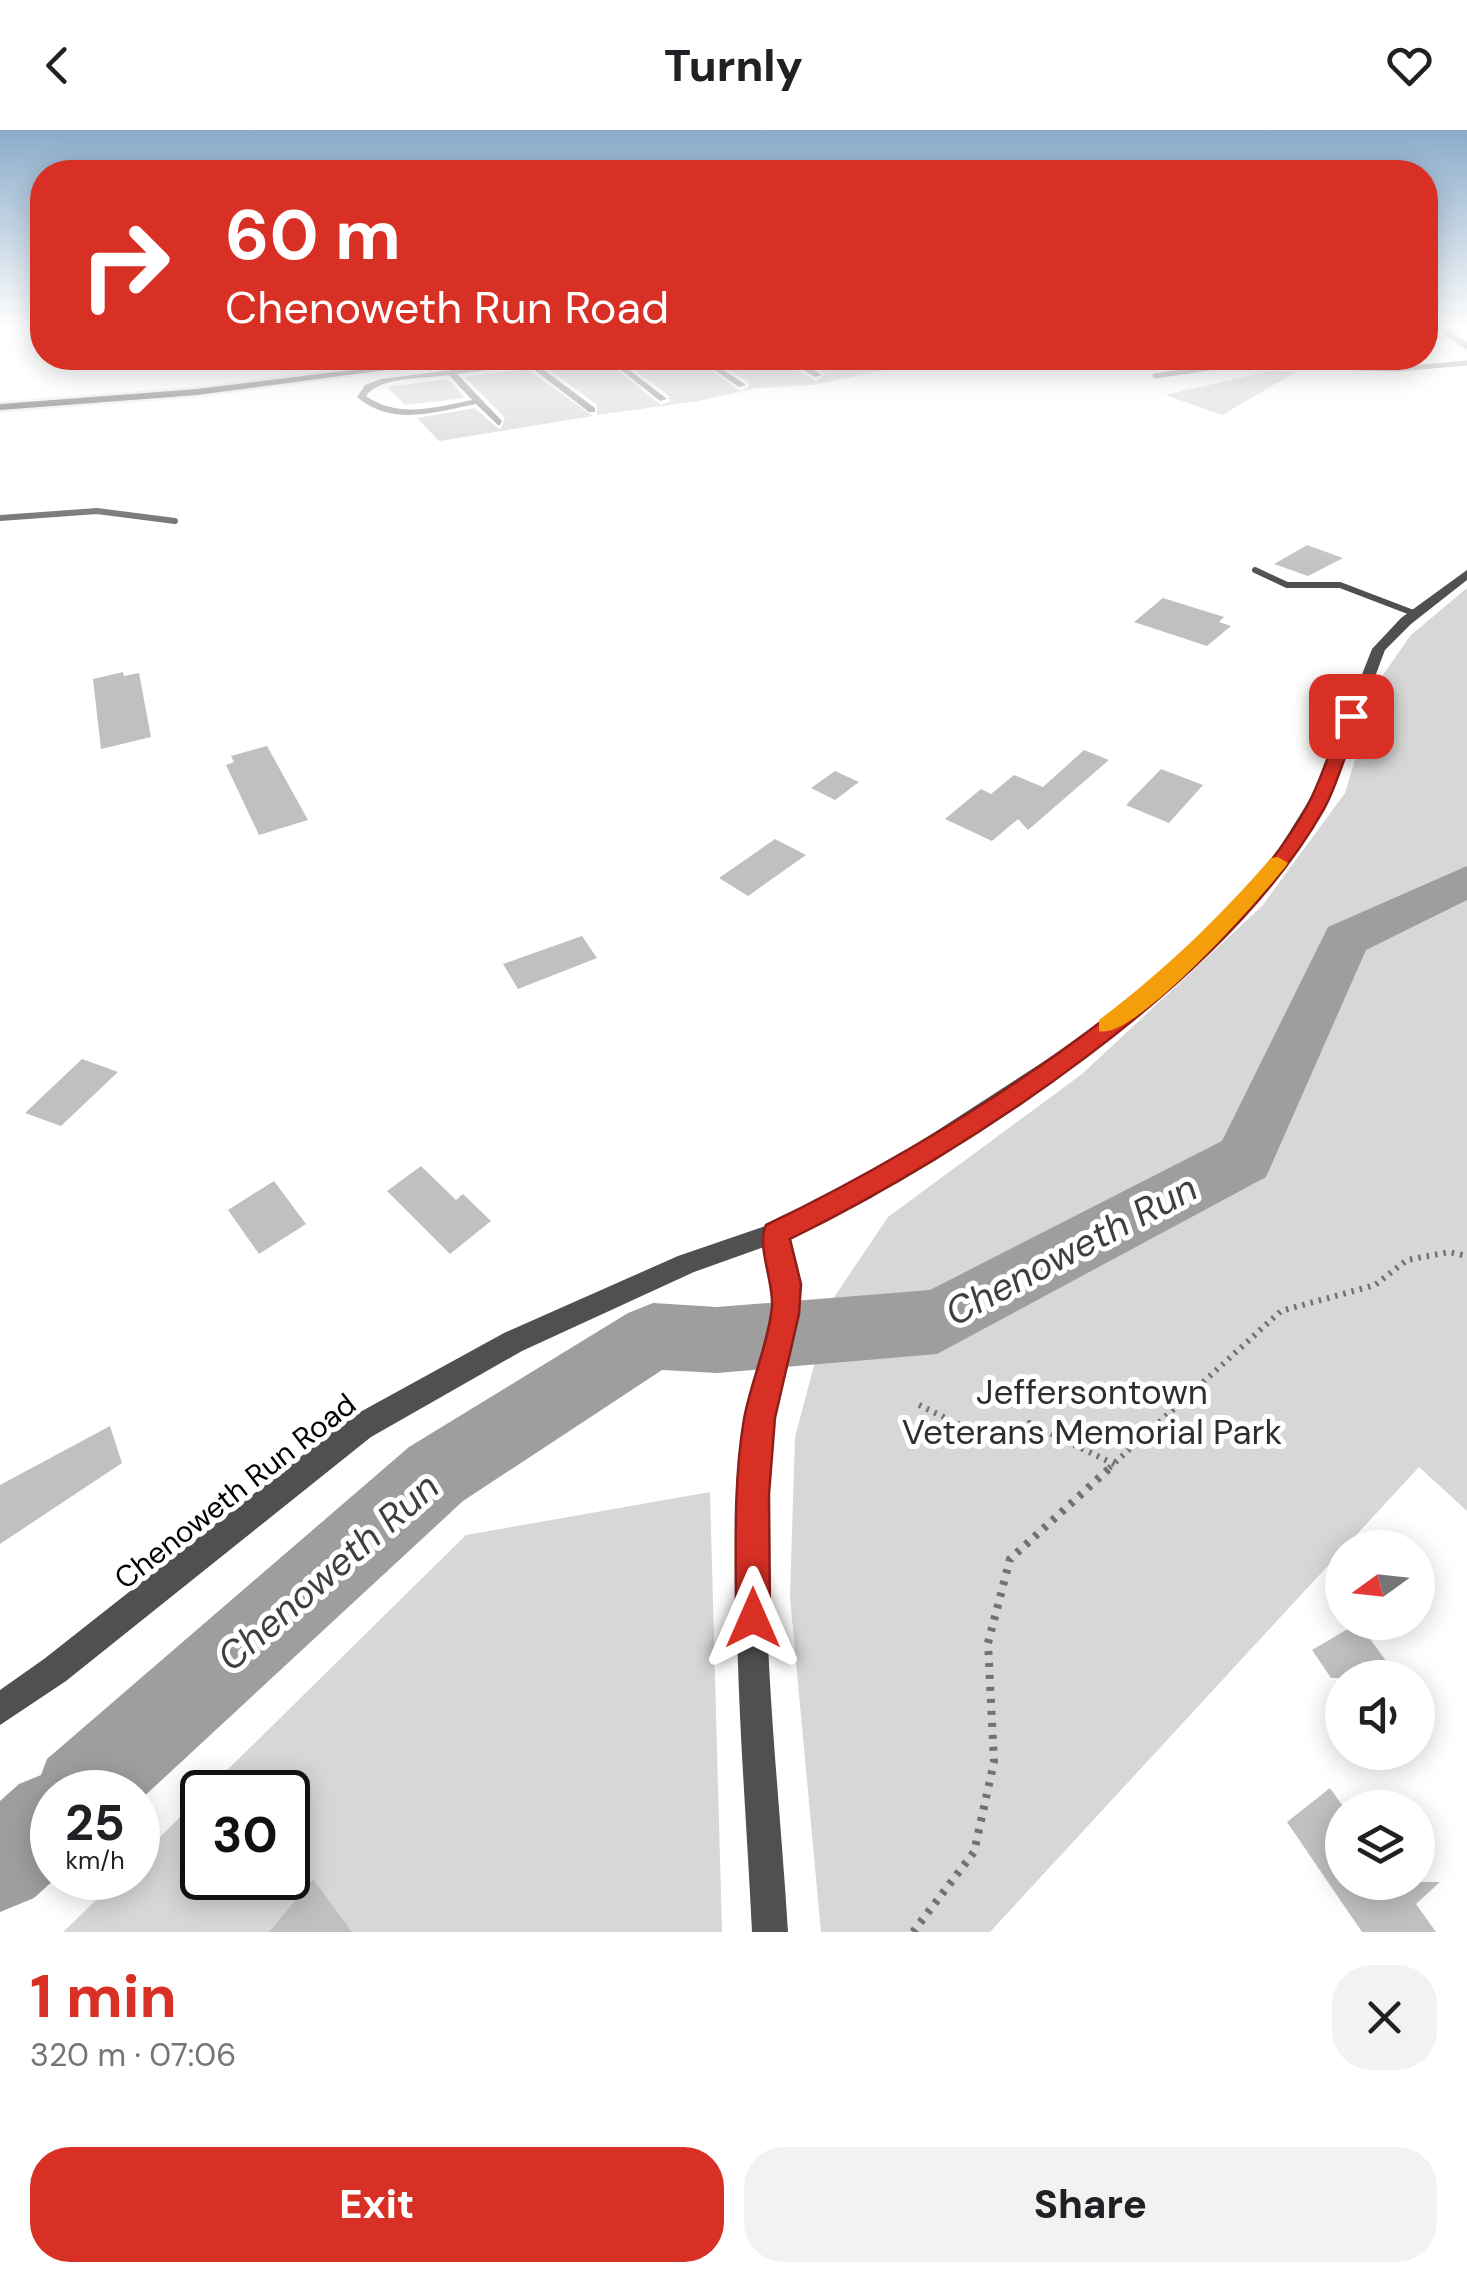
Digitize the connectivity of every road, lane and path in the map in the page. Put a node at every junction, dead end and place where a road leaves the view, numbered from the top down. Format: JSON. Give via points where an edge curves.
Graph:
{"nodes":[{"id":1,"x":489,"y":412,"type":"edge"},
{"id":2,"x":499,"y":423,"type":"dead end"},
{"id":3,"x":0,"y":518,"type":"edge"},
{"id":4,"x":174,"y":521,"type":"dead end"},
{"id":5,"x":1254,"y":570,"type":"dead end"},
{"id":6,"x":1467,"y":574,"type":"edge"},
{"id":7,"x":1416,"y":614,"type":"junction"},
{"id":8,"x":775,"y":1233,"type":"junction"},
{"id":9,"x":1467,"y":1256,"type":"edge"},
{"id":10,"x":919,"y":1405,"type":"dead end"},
{"id":11,"x":1116,"y":1465,"type":"junction"},
{"id":12,"x":0,"y":1709,"type":"edge"},
{"id":13,"x":770,"y":1932,"type":"edge"},
{"id":14,"x":914,"y":1932,"type":"edge"}],
"edges":[{"from":1,"to":2,"type":"street"},
{"from":3,"to":4,"type":"lane","via":[[97,511]]},
{"from":5,"to":7,"type":"lane","via":[[1287,586],[1340,585]]},
{"from":6,"to":7,"type":"street","name":"Chenoweth Run Road"},
{"from":7,"to":8,"type":"street","name":"Chenoweth Run Road","via":[[1372,662],[1316,807],[1222,928],[1165,981],[1041,1075],[862,1191]]},
{"from":8,"to":12,"type":"street","name":"Chenoweth Run Road","via":[[513,1342],[361,1426]]},
{"from":8,"to":13,"type":"street","via":[[785,1264],[785,1314],[760,1418],[753,1494]]},
{"from":9,"to":11,"type":"path","via":[[1448,1252],[1407,1260],[1375,1285],[1281,1312]]},
{"from":10,"to":11,"type":"path","via":[[987,1438],[1029,1424]]},
{"from":11,"to":14,"type":"path","via":[[1010,1559],[988,1642],[994,1762],[974,1852]]}]}
